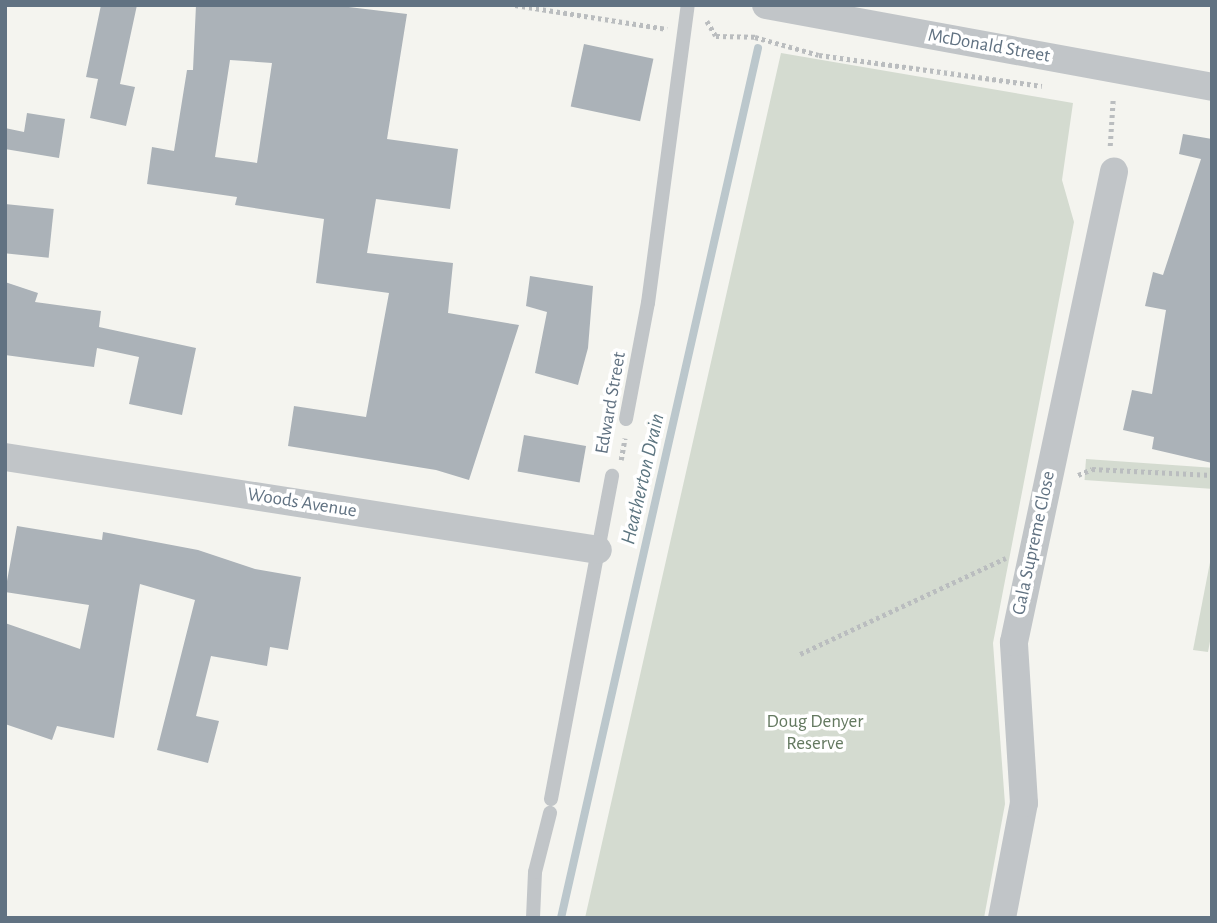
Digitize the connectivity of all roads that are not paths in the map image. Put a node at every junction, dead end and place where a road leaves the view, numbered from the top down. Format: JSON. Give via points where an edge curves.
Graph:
{"nodes":[{"id":1,"x":688,"y":5,"type":"edge"},
{"id":2,"x":766,"y":5,"type":"edge"},
{"id":3,"x":772,"y":6,"type":"edge"},
{"id":4,"x":1212,"y":87,"type":"edge"},
{"id":5,"x":1114,"y":172,"type":"road end"},
{"id":6,"x":626,"y":419,"type":"road end"},
{"id":7,"x":5,"y":457,"type":"edge"},
{"id":8,"x":612,"y":476,"type":"road end"},
{"id":9,"x":598,"y":550,"type":"junction"},
{"id":10,"x":533,"y":918,"type":"edge"},
{"id":11,"x":1002,"y":918,"type":"edge"}],
"edges":[{"from":1,"to":6,"type":"lane","name":"Edward Street","via":[[648,303]]},
{"from":2,"to":3,"type":"street","name":"McDonald Street"},
{"from":3,"to":4,"type":"street","name":"McDonald Street"},
{"from":5,"to":11,"type":"street","name":"Gala Supreme Close","via":[[1014,642],[1024,803]]},
{"from":7,"to":9,"type":"street","name":"Woods Avenue"},
{"from":8,"to":9,"type":"lane","name":"Edward Street"},
{"from":9,"to":10,"type":"lane","name":"Edward Street","via":[[536,872]]}]}
